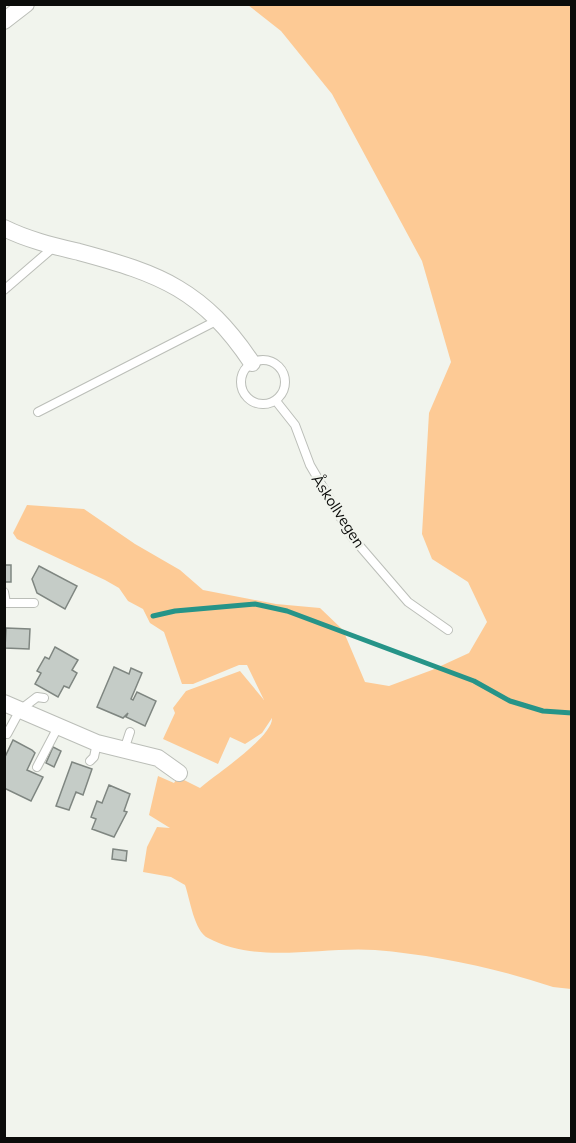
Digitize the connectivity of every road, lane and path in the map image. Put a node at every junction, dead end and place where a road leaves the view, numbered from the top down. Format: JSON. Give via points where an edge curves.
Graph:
{"nodes":[{"id":1,"x":26,"y":4,"type":"edge"},
{"id":2,"x":4,"y":21,"type":"edge"},
{"id":3,"x":4,"y":228,"type":"edge"},
{"id":4,"x":55,"y":246,"type":"junction"},
{"id":5,"x":4,"y":290,"type":"edge"},
{"id":6,"x":219,"y":320,"type":"junction"},
{"id":7,"x":252,"y":363,"type":"junction"},
{"id":8,"x":276,"y":400,"type":"junction"},
{"id":9,"x":38,"y":412,"type":"dead end"},
{"id":10,"x":4,"y":591,"type":"edge"},
{"id":11,"x":5,"y":603,"type":"edge"},
{"id":12,"x":34,"y":603,"type":"dead end"},
{"id":13,"x":448,"y":630,"type":"dead end"},
{"id":14,"x":44,"y":698,"type":"dead end"},
{"id":15,"x":12,"y":706,"type":"edge"},
{"id":16,"x":58,"y":727,"type":"junction"},
{"id":17,"x":130,"y":732,"type":"dead end"},
{"id":18,"x":7,"y":734,"type":"dead end"},
{"id":19,"x":97,"y":743,"type":"junction"},
{"id":20,"x":124,"y":750,"type":"junction"},
{"id":21,"x":90,"y":761,"type":"dead end"},
{"id":22,"x":37,"y":767,"type":"dead end"},
{"id":23,"x":179,"y":773,"type":"dead end"}],
"edges":[{"from":1,"to":2,"type":"street"},
{"from":3,"to":4,"type":"street"},
{"from":4,"to":5,"type":"lane"},
{"from":4,"to":6,"type":"street","via":[[162,278],[185,291]]},
{"from":6,"to":7,"type":"street"},
{"from":6,"to":9,"type":"lane"},
{"from":7,"to":8,"type":"lane","via":[[271,360],[283,370],[286,387]]},
{"from":7,"to":8,"type":"lane","via":[[241,378],[243,391],[260,404]]},
{"from":8,"to":13,"type":"lane","name":"Åskollvegen","via":[[296,425],[310,465],[352,537],[408,602]]},
{"from":10,"to":11,"type":"lane"},
{"from":11,"to":12,"type":"lane"},
{"from":14,"to":15,"type":"lane"},
{"from":15,"to":16,"type":"street"},
{"from":15,"to":18,"type":"lane"},
{"from":16,"to":19,"type":"street"},
{"from":16,"to":22,"type":"lane"},
{"from":17,"to":20,"type":"lane"},
{"from":19,"to":20,"type":"street"},
{"from":19,"to":21,"type":"lane"},
{"from":20,"to":23,"type":"street","via":[[158,758]]}]}
